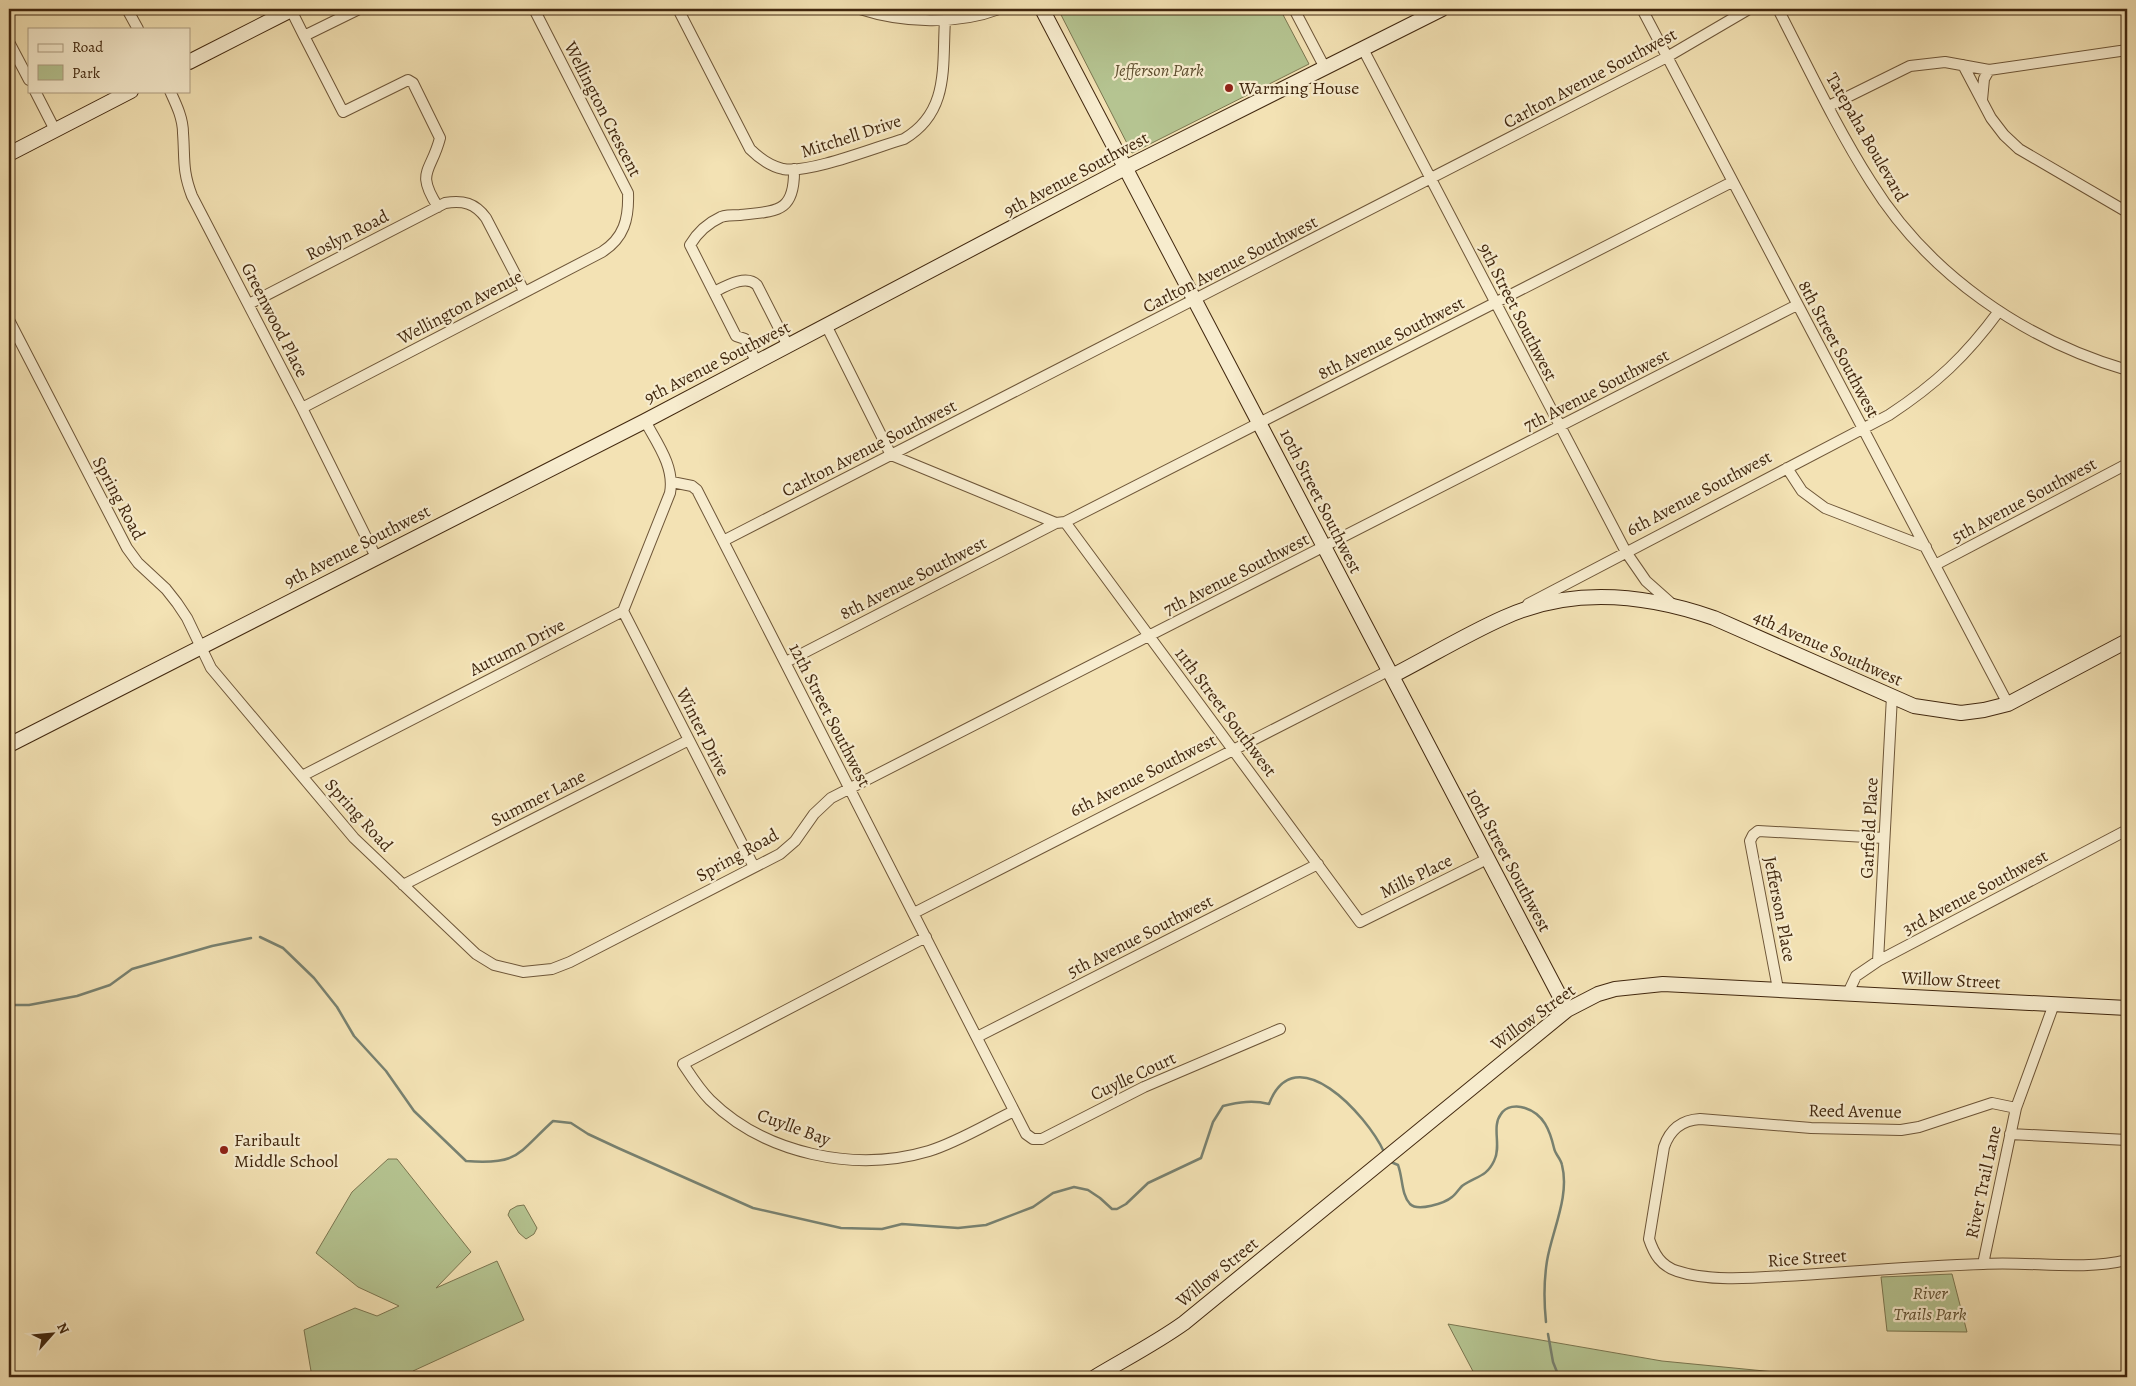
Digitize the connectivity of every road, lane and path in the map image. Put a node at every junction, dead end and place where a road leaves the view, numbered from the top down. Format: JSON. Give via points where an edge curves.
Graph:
{"nodes":[{"id":1,"x":127,"y":9,"type":"edge"},
{"id":2,"x":292,"y":9,"type":"edge"},
{"id":3,"x":359,"y":9,"type":"edge"},
{"id":4,"x":534,"y":9,"type":"edge"},
{"id":5,"x":678,"y":9,"type":"edge"},
{"id":6,"x":860,"y":9,"type":"edge"},
{"id":7,"x":999,"y":9,"type":"edge"},
{"id":8,"x":1042,"y":9,"type":"edge"},
{"id":9,"x":1294,"y":9,"type":"edge"},
{"id":10,"x":1442,"y":9,"type":"edge"},
{"id":11,"x":1642,"y":9,"type":"edge"},
{"id":12,"x":1749,"y":9,"type":"edge"},
{"id":13,"x":1778,"y":9,"type":"edge"},
{"id":14,"x":945,"y":20,"type":"junction"},
{"id":15,"x":137,"y":28,"type":"edge"},
{"id":16,"x":304,"y":36,"type":"junction"},
{"id":17,"x":9,"y":42,"type":"edge"},
{"id":18,"x":1363,"y":49,"type":"junction"},
{"id":19,"x":2127,"y":50,"type":"edge"},
{"id":20,"x":1667,"y":58,"type":"junction"},
{"id":21,"x":190,"y":61,"type":"edge"},
{"id":22,"x":1963,"y":65,"type":"junction"},
{"id":23,"x":1324,"y":68,"type":"junction"},
{"id":24,"x":1989,"y":70,"type":"junction"},
{"id":25,"x":28,"y":78,"type":"edge"},
{"id":26,"x":36,"y":92,"type":"edge"},
{"id":27,"x":129,"y":92,"type":"edge"},
{"id":28,"x":170,"y":92,"type":"edge"},
{"id":29,"x":1982,"y":100,"type":"junction"},
{"id":30,"x":1829,"y":106,"type":"junction"},
{"id":31,"x":55,"y":130,"type":"junction"},
{"id":32,"x":9,"y":154,"type":"edge"},
{"id":33,"x":1125,"y":168,"type":"junction"},
{"id":34,"x":794,"y":169,"type":"junction"},
{"id":35,"x":1431,"y":179,"type":"junction"},
{"id":36,"x":1732,"y":182,"type":"junction"},
{"id":37,"x":438,"y":207,"type":"junction"},
{"id":38,"x":2127,"y":212,"type":"edge"},
{"id":39,"x":625,"y":226,"type":"joint"},
{"id":40,"x":524,"y":291,"type":"junction"},
{"id":41,"x":714,"y":292,"type":"junction"},
{"id":42,"x":1194,"y":300,"type":"junction"},
{"id":43,"x":1495,"y":303,"type":"junction"},
{"id":44,"x":249,"y":304,"type":"junction"},
{"id":45,"x":1797,"y":305,"type":"junction"},
{"id":46,"x":1999,"y":311,"type":"junction"},
{"id":47,"x":9,"y":320,"type":"edge"},
{"id":48,"x":827,"y":326,"type":"junction"},
{"id":49,"x":18,"y":338,"type":"junction"},
{"id":50,"x":9,"y":344,"type":"edge"},
{"id":51,"x":788,"y":346,"type":"junction"},
{"id":52,"x":757,"y":363,"type":"junction"},
{"id":53,"x":2127,"y":370,"type":"edge"},
{"id":54,"x":302,"y":408,"type":"junction"},
{"id":55,"x":645,"y":421,"type":"junction"},
{"id":56,"x":1259,"y":423,"type":"junction"},
{"id":57,"x":1560,"y":427,"type":"junction"},
{"id":58,"x":1862,"y":428,"type":"junction"},
{"id":59,"x":891,"y":456,"type":"junction"},
{"id":60,"x":2127,"y":464,"type":"edge"},
{"id":61,"x":1787,"y":468,"type":"junction"},
{"id":62,"x":672,"y":482,"type":"junction"},
{"id":63,"x":1060,"y":523,"type":"junction"},
{"id":64,"x":723,"y":541,"type":"junction"},
{"id":65,"x":1323,"y":547,"type":"junction"},
{"id":66,"x":1926,"y":548,"type":"junction"},
{"id":67,"x":1626,"y":552,"type":"junction"},
{"id":68,"x":376,"y":557,"type":"junction"},
{"id":69,"x":1935,"y":566,"type":"junction"},
{"id":70,"x":1674,"y":605,"type":"junction"},
{"id":71,"x":622,"y":611,"type":"junction"},
{"id":72,"x":1503,"y":618,"type":"junction"},
{"id":73,"x":1149,"y":636,"type":"junction"},
{"id":74,"x":2127,"y":641,"type":"edge"},
{"id":75,"x":200,"y":647,"type":"junction"},
{"id":76,"x":786,"y":662,"type":"junction"},
{"id":77,"x":1390,"y":673,"type":"junction"},
{"id":78,"x":1892,"y":696,"type":"junction"},
{"id":79,"x":2008,"y":704,"type":"junction"},
{"id":80,"x":689,"y":740,"type":"junction"},
{"id":81,"x":9,"y":745,"type":"edge"},
{"id":82,"x":1233,"y":750,"type":"junction"},
{"id":83,"x":302,"y":776,"type":"junction"},
{"id":84,"x":849,"y":789,"type":"junction"},
{"id":85,"x":2127,"y":830,"type":"edge"},
{"id":86,"x":1884,"y":838,"type":"junction"},
{"id":87,"x":1487,"y":859,"type":"junction"},
{"id":88,"x":1318,"y":864,"type":"junction"},
{"id":89,"x":754,"y":867,"type":"junction"},
{"id":90,"x":403,"y":885,"type":"junction"},
{"id":91,"x":914,"y":913,"type":"junction"},
{"id":92,"x":1360,"y":922,"type":"joint"},
{"id":93,"x":926,"y":938,"type":"junction"},
{"id":94,"x":1878,"y":961,"type":"junction"},
{"id":95,"x":1778,"y":989,"type":"junction"},
{"id":96,"x":1848,"y":993,"type":"junction"},
{"id":97,"x":2054,"y":1004,"type":"junction"},
{"id":98,"x":2127,"y":1008,"type":"edge"},
{"id":99,"x":1567,"y":1010,"type":"junction"},
{"id":100,"x":1280,"y":1029,"type":"dead end"},
{"id":101,"x":977,"y":1038,"type":"junction"},
{"id":102,"x":2016,"y":1108,"type":"junction"},
{"id":103,"x":1014,"y":1111,"type":"junction"},
{"id":104,"x":1700,"y":1119,"type":"joint"},
{"id":105,"x":2010,"y":1134,"type":"junction"},
{"id":106,"x":2127,"y":1140,"type":"edge"},
{"id":107,"x":2127,"y":1260,"type":"edge"},
{"id":108,"x":1983,"y":1264,"type":"junction"},
{"id":109,"x":1095,"y":1377,"type":"edge"}],
"edges":[{"from":1,"to":15,"type":"street"},
{"from":2,"to":16,"type":"street"},
{"from":2,"to":21,"type":"street"},
{"from":3,"to":16,"type":"street"},
{"from":4,"to":39,"type":"street","name":"Wellington Crescent","via":[[628,193]]},
{"from":5,"to":34,"type":"street","name":"Mitchell Drive","via":[[750,149],[772,166]]},
{"from":6,"to":14,"type":"street","via":[[898,17]]},
{"from":7,"to":14,"type":"street"},
{"from":8,"to":33,"type":"street","name":"10th Street Southwest"},
{"from":9,"to":23,"type":"street"},
{"from":10,"to":18,"type":"street","name":"9th Avenue Southwest"},
{"from":11,"to":20,"type":"street","name":"8th Street Southwest"},
{"from":12,"to":20,"type":"street","name":"Carlton Avenue Southwest"},
{"from":13,"to":30,"type":"street","name":"Tatepaha Boulevard"},
{"from":14,"to":34,"type":"street","name":"Mitchell Drive","via":[[939,100],[925,123],[904,139],[811,167]]},
{"from":16,"to":37,"type":"street","via":[[343,112],[408,80],[413,83],[440,138],[425,176],[425,184]]},
{"from":17,"to":25,"type":"street"},
{"from":18,"to":23,"type":"street","name":"9th Avenue Southwest"},
{"from":18,"to":35,"type":"street","name":"9th Street Southwest"},
{"from":19,"to":24,"type":"street"},
{"from":20,"to":35,"type":"street","name":"Carlton Avenue Southwest"},
{"from":20,"to":36,"type":"street","name":"8th Street Southwest"},
{"from":22,"to":24,"type":"street"},
{"from":22,"to":29,"type":"street"},
{"from":22,"to":30,"type":"street","via":[[1946,62],[1910,66]]},
{"from":23,"to":33,"type":"street","name":"9th Avenue Southwest"},
{"from":24,"to":29,"type":"street","via":[[1984,79]]},
{"from":26,"to":31,"type":"street"},
{"from":27,"to":31,"type":"street"},
{"from":28,"to":44,"type":"street","name":"Greenwood Place","via":[[184,132],[186,182]]},
{"from":29,"to":38,"type":"street","via":[[2004,136],[2019,149]]},
{"from":30,"to":46,"type":"street","name":"Tatepaha Boulevard","via":[[1871,183],[1892,212],[1941,266]]},
{"from":31,"to":32,"type":"street"},
{"from":33,"to":42,"type":"street","name":"10th Street Southwest"},
{"from":33,"to":48,"type":"street","name":"9th Avenue Southwest"},
{"from":34,"to":41,"type":"street","via":[[793,194],[785,204],[770,212],[722,216],[702,229],[690,244]]},
{"from":35,"to":42,"type":"street","name":"Carlton Avenue Southwest"},
{"from":35,"to":43,"type":"street","name":"9th Street Southwest"},
{"from":36,"to":43,"type":"street","name":"8th Avenue Southwest"},
{"from":36,"to":45,"type":"street","name":"8th Street Southwest"},
{"from":37,"to":40,"type":"street","name":"Roslyn Road","via":[[461,201],[480,210]]},
{"from":37,"to":44,"type":"street","name":"Roslyn Road"},
{"from":39,"to":40,"type":"street","name":"Wellington Avenue","via":[[612,246]]},
{"from":40,"to":54,"type":"street","name":"Wellington Avenue"},
{"from":41,"to":51,"type":"street","via":[[730,284],[753,281]]},
{"from":41,"to":52,"type":"street","via":[[736,336],[745,339]]},
{"from":42,"to":56,"type":"street","name":"10th Street Southwest"},
{"from":42,"to":59,"type":"street","name":"Carlton Avenue Southwest"},
{"from":43,"to":56,"type":"street","name":"8th Avenue Southwest"},
{"from":43,"to":57,"type":"street","name":"9th Street Southwest"},
{"from":44,"to":54,"type":"street","name":"Greenwood Place"},
{"from":45,"to":57,"type":"street","name":"7th Avenue Southwest"},
{"from":45,"to":58,"type":"street","name":"8th Street Southwest"},
{"from":46,"to":53,"type":"street","name":"Tatepaha Boulevard","via":[[2068,348]]},
{"from":46,"to":58,"type":"street","name":"6th Avenue Southwest","via":[[1961,358],[1939,379],[1889,414]]},
{"from":47,"to":49,"type":"street","name":"Spring Road"},
{"from":48,"to":51,"type":"street","name":"9th Avenue Southwest"},
{"from":48,"to":59,"type":"street"},
{"from":49,"to":50,"type":"street"},
{"from":49,"to":75,"type":"street","name":"Spring Road","via":[[127,548],[177,603]]},
{"from":51,"to":52,"type":"street","name":"9th Avenue Southwest"},
{"from":52,"to":55,"type":"street","name":"9th Avenue Southwest"},
{"from":54,"to":68,"type":"street","name":"Greenwood Place"},
{"from":55,"to":62,"type":"street","via":[[671,471]]},
{"from":55,"to":68,"type":"street","name":"9th Avenue Southwest"},
{"from":56,"to":63,"type":"street","name":"8th Avenue Southwest"},
{"from":56,"to":65,"type":"street","name":"10th Street Southwest"},
{"from":57,"to":65,"type":"street","name":"7th Avenue Southwest"},
{"from":57,"to":67,"type":"street","name":"9th Street Southwest"},
{"from":58,"to":61,"type":"street","name":"6th Avenue Southwest"},
{"from":58,"to":66,"type":"street","name":"8th Street Southwest"},
{"from":59,"to":63,"type":"street"},
{"from":59,"to":64,"type":"street","name":"Carlton Avenue Southwest"},
{"from":60,"to":69,"type":"street","name":"5th Avenue Southwest"},
{"from":61,"to":66,"type":"street","via":[[1802,491],[1825,508]]},
{"from":61,"to":67,"type":"street","name":"6th Avenue Southwest"},
{"from":62,"to":64,"type":"street","name":"12th Street Southwest","via":[[697,490]]},
{"from":62,"to":71,"type":"street"},
{"from":63,"to":73,"type":"street","name":"11th Street Southwest"},
{"from":63,"to":76,"type":"street","name":"8th Avenue Southwest"},
{"from":64,"to":76,"type":"street","name":"12th Street Southwest"},
{"from":65,"to":73,"type":"street","name":"7th Avenue Southwest"},
{"from":65,"to":77,"type":"street","name":"10th Street Southwest"},
{"from":66,"to":69,"type":"street","name":"8th Street Southwest"},
{"from":67,"to":70,"type":"street","name":"9th Street Southwest","via":[[1646,581]]},
{"from":67,"to":72,"type":"street","name":"6th Avenue Southwest"},
{"from":68,"to":75,"type":"street","name":"9th Avenue Southwest"},
{"from":69,"to":79,"type":"street","name":"8th Street Southwest"},
{"from":70,"to":72,"type":"street","name":"4th Avenue Southwest","via":[[1645,599],[1588,597],[1530,608]]},
{"from":70,"to":78,"type":"street","name":"4th Avenue Southwest","via":[[1714,618]]},
{"from":71,"to":80,"type":"street","name":"Winter Drive"},
{"from":71,"to":83,"type":"street","name":"Autumn Drive"},
{"from":72,"to":77,"type":"street","name":"6th Avenue Southwest"},
{"from":73,"to":82,"type":"street","name":"11th Street Southwest"},
{"from":73,"to":84,"type":"street","name":"7th Avenue Southwest"},
{"from":74,"to":79,"type":"street","name":"4th Avenue Southwest"},
{"from":75,"to":81,"type":"street","name":"9th Avenue Southwest"},
{"from":75,"to":83,"type":"street","name":"Spring Road","via":[[211,668]]},
{"from":76,"to":84,"type":"street","name":"12th Street Southwest"},
{"from":77,"to":82,"type":"street","name":"6th Avenue Southwest"},
{"from":77,"to":87,"type":"street","name":"10th Street Southwest"},
{"from":78,"to":79,"type":"street","name":"4th Avenue Southwest","via":[[1914,706],[1961,713]]},
{"from":78,"to":86,"type":"street","name":"Garfield Place"},
{"from":80,"to":89,"type":"street","name":"Winter Drive"},
{"from":80,"to":90,"type":"street","name":"Summer Lane"},
{"from":82,"to":88,"type":"street","name":"11th Street Southwest"},
{"from":82,"to":91,"type":"street","name":"6th Avenue Southwest"},
{"from":83,"to":90,"type":"street","name":"Spring Road","via":[[354,838]]},
{"from":84,"to":89,"type":"street","name":"Spring Road","via":[[830,798],[795,841],[780,854]]},
{"from":84,"to":91,"type":"street","name":"12th Street Southwest"},
{"from":85,"to":94,"type":"street","name":"3rd Avenue Southwest"},
{"from":86,"to":94,"type":"street","name":"Garfield Place"},
{"from":86,"to":95,"type":"street","name":"Jefferson Place","via":[[1758,831],[1753,835],[1750,841]]},
{"from":87,"to":92,"type":"street","name":"Mills Place"},
{"from":87,"to":99,"type":"street","name":"10th Street Southwest"},
{"from":88,"to":92,"type":"street","name":"11th Street Southwest"},
{"from":88,"to":101,"type":"street","name":"5th Avenue Southwest"},
{"from":89,"to":90,"type":"street","name":"Spring Road","via":[[570,962],[523,972],[494,965],[476,954]]},
{"from":91,"to":93,"type":"street","name":"12th Street Southwest"},
{"from":93,"to":101,"type":"street","name":"12th Street Southwest"},
{"from":93,"to":103,"type":"street","name":"Cuylle Bay","via":[[682,1064],[709,1099],[743,1126],[763,1137],[833,1159],[882,1160],[930,1151]]},
{"from":94,"to":96,"type":"street","name":"3rd Avenue Southwest","via":[[1856,976]]},
{"from":95,"to":96,"type":"street","name":"Willow Street"},
{"from":95,"to":99,"type":"street","name":"Willow Street","via":[[1639,985],[1598,994]]},
{"from":96,"to":97,"type":"street","name":"Willow Street"},
{"from":97,"to":98,"type":"street","name":"Willow Street"},
{"from":97,"to":102,"type":"street"},
{"from":99,"to":109,"type":"street","name":"Willow Street","via":[[1184,1323]]},
{"from":100,"to":103,"type":"street","name":"Cuylle Court","via":[[1144,1087],[1042,1139],[1033,1139],[1026,1134]]},
{"from":101,"to":103,"type":"street"},
{"from":102,"to":104,"type":"street","name":"Reed Avenue","via":[[1992,1103],[1901,1130],[1811,1128]]},
{"from":102,"to":105,"type":"street","name":"River Trail Lane"},
{"from":104,"to":108,"type":"street","name":"Rice Street","via":[[1690,1120],[1673,1130],[1664,1147],[1649,1238],[1653,1251],[1667,1267],[1685,1274],[1737,1278]]},
{"from":105,"to":106,"type":"street"},
{"from":105,"to":108,"type":"street","name":"River Trail Lane"},
{"from":107,"to":108,"type":"street","name":"Rice Street","via":[[2095,1264]]}]}
